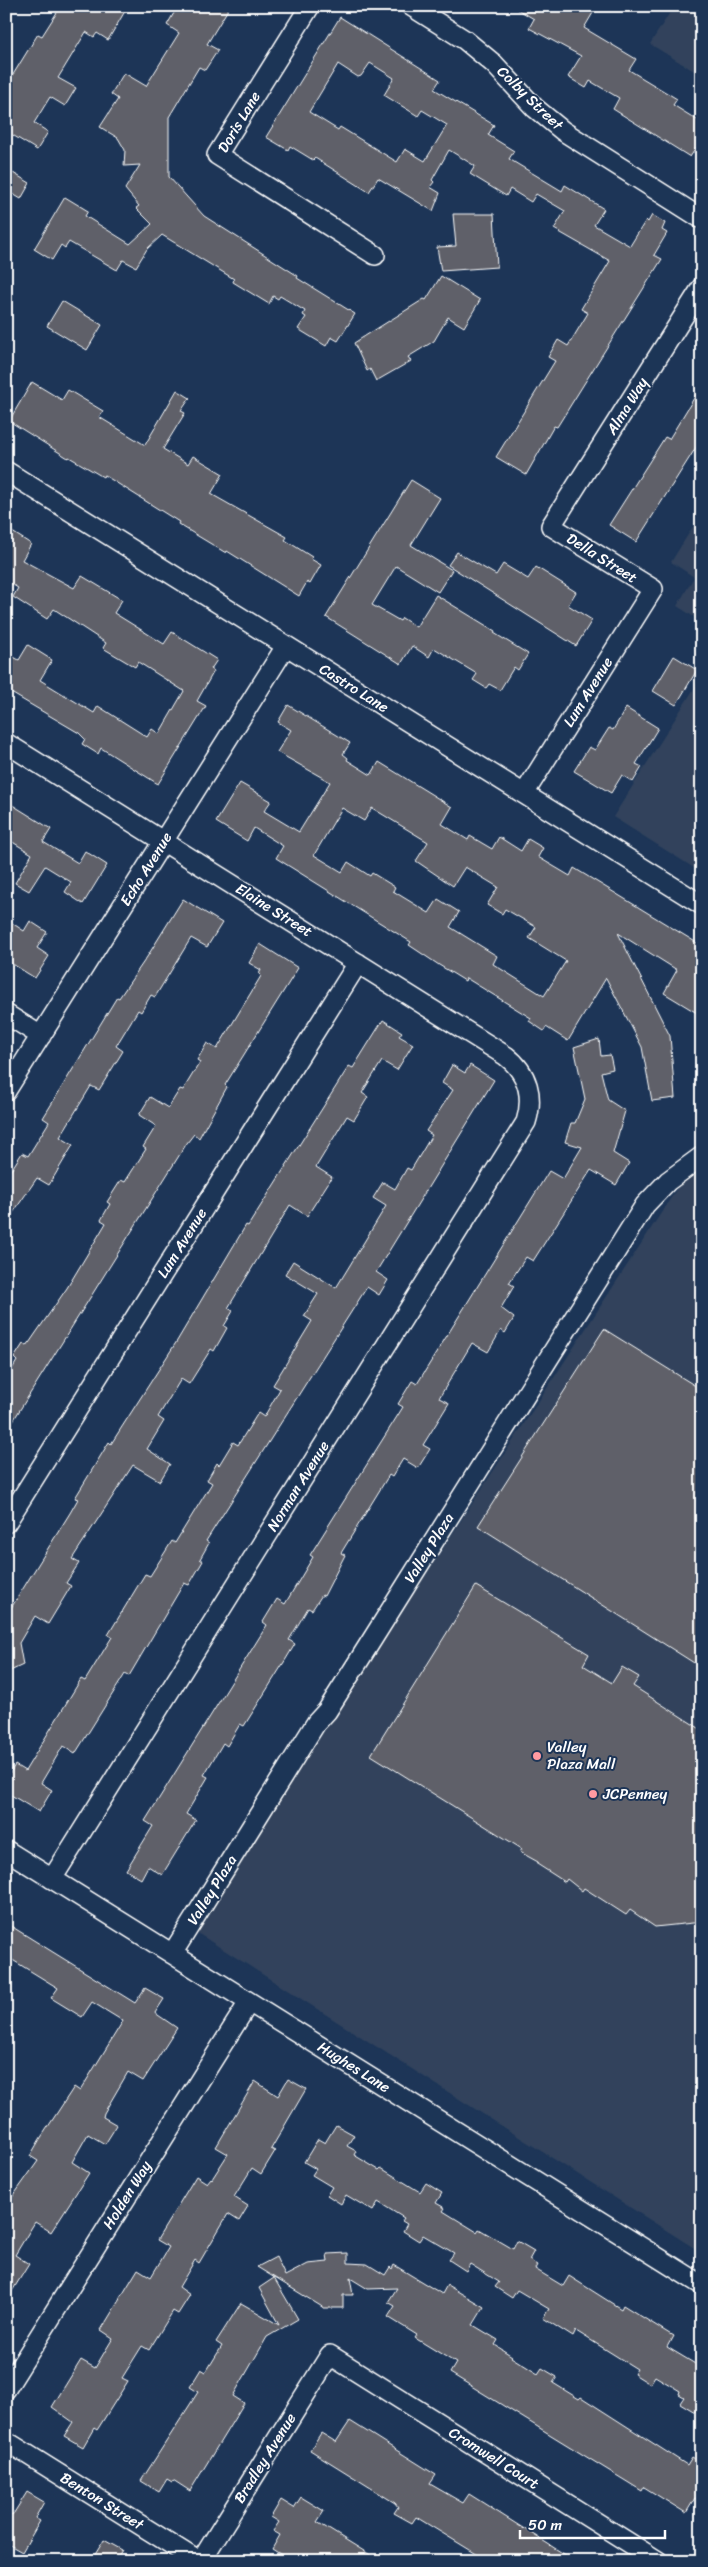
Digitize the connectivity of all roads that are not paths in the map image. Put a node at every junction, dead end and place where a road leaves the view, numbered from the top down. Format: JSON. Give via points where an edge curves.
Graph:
{"nodes":[{"id":1,"x":310,"y":6,"type":"edge"},
{"id":2,"x":411,"y":6,"type":"edge"},
{"id":3,"x":702,"y":219,"type":"edge"},
{"id":4,"x":375,"y":255,"type":"dead end"},
{"id":5,"x":702,"y":286,"type":"edge"},
{"id":6,"x":6,"y":471,"type":"edge"},
{"id":7,"x":551,"y":526,"type":"joint"},
{"id":8,"x":652,"y":589,"type":"joint"},
{"id":9,"x":286,"y":646,"type":"junction"},
{"id":10,"x":6,"y":742,"type":"edge"},
{"id":11,"x":524,"y":794,"type":"junction"},
{"id":12,"x":163,"y":841,"type":"junction"},
{"id":13,"x":702,"y":905,"type":"edge"},
{"id":14,"x":358,"y":963,"type":"junction"},
{"id":15,"x":6,"y":1014,"type":"edge"},
{"id":16,"x":41,"y":1036,"type":"junction"},
{"id":17,"x":529,"y":1089,"type":"joint"},
{"id":18,"x":6,"y":1091,"type":"edge"},
{"id":19,"x":702,"y":1156,"type":"edge"},
{"id":20,"x":6,"y":1523,"type":"edge"},
{"id":21,"x":6,"y":1850,"type":"edge"},
{"id":22,"x":52,"y":1879,"type":"junction"},
{"id":23,"x":172,"y":1954,"type":"junction"},
{"id":24,"x":248,"y":2002,"type":"junction"},
{"id":25,"x":702,"y":2285,"type":"edge"},
{"id":26,"x":330,"y":2355,"type":"joint"},
{"id":27,"x":6,"y":2389,"type":"edge"},
{"id":28,"x":6,"y":2441,"type":"edge"},
{"id":29,"x":200,"y":2561,"type":"edge"},
{"id":30,"x":658,"y":2561,"type":"edge"}],
"edges":[{"from":1,"to":4,"type":"street","name":"Doris Lane","via":[[217,155]]},
{"from":2,"to":3,"type":"street","name":"Colby Street","via":[[465,40],[563,131]]},
{"from":5,"to":7,"type":"street","name":"Alma Way"},
{"from":6,"to":9,"type":"street","name":"Castro Lane"},
{"from":7,"to":8,"type":"street","name":"Della Street"},
{"from":8,"to":11,"type":"street","name":"Lum Avenue"},
{"from":9,"to":11,"type":"street","name":"Castro Lane"},
{"from":9,"to":12,"type":"street","name":"Echo Avenue"},
{"from":10,"to":12,"type":"street","name":"Elaine Street"},
{"from":11,"to":13,"type":"street","name":"Castro Lane"},
{"from":12,"to":14,"type":"street","name":"Elaine Street"},
{"from":12,"to":16,"type":"street","name":"Echo Avenue"},
{"from":14,"to":17,"type":"street","name":"Elaine Street","via":[[513,1062],[524,1075]]},
{"from":14,"to":20,"type":"street","name":"Lum Avenue"},
{"from":15,"to":16,"type":"street"},
{"from":16,"to":18,"type":"street","name":"Echo Avenue"},
{"from":17,"to":22,"type":"street","name":"Norman Avenue","via":[[530,1108],[526,1122]]},
{"from":19,"to":23,"type":"street","name":"Valley Plaza","via":[[668,1181],[645,1205]]},
{"from":21,"to":22,"type":"street","name":"Hughes Lane"},
{"from":22,"to":23,"type":"street","name":"Hughes Lane"},
{"from":23,"to":24,"type":"street","name":"Hughes Lane"},
{"from":24,"to":25,"type":"street","name":"Hughes Lane"},
{"from":24,"to":27,"type":"street","name":"Holden Way"},
{"from":26,"to":29,"type":"street","name":"Bradley Avenue"},
{"from":26,"to":30,"type":"street","name":"Cromwell Court"},
{"from":28,"to":29,"type":"street","name":"Benton Street"}]}
